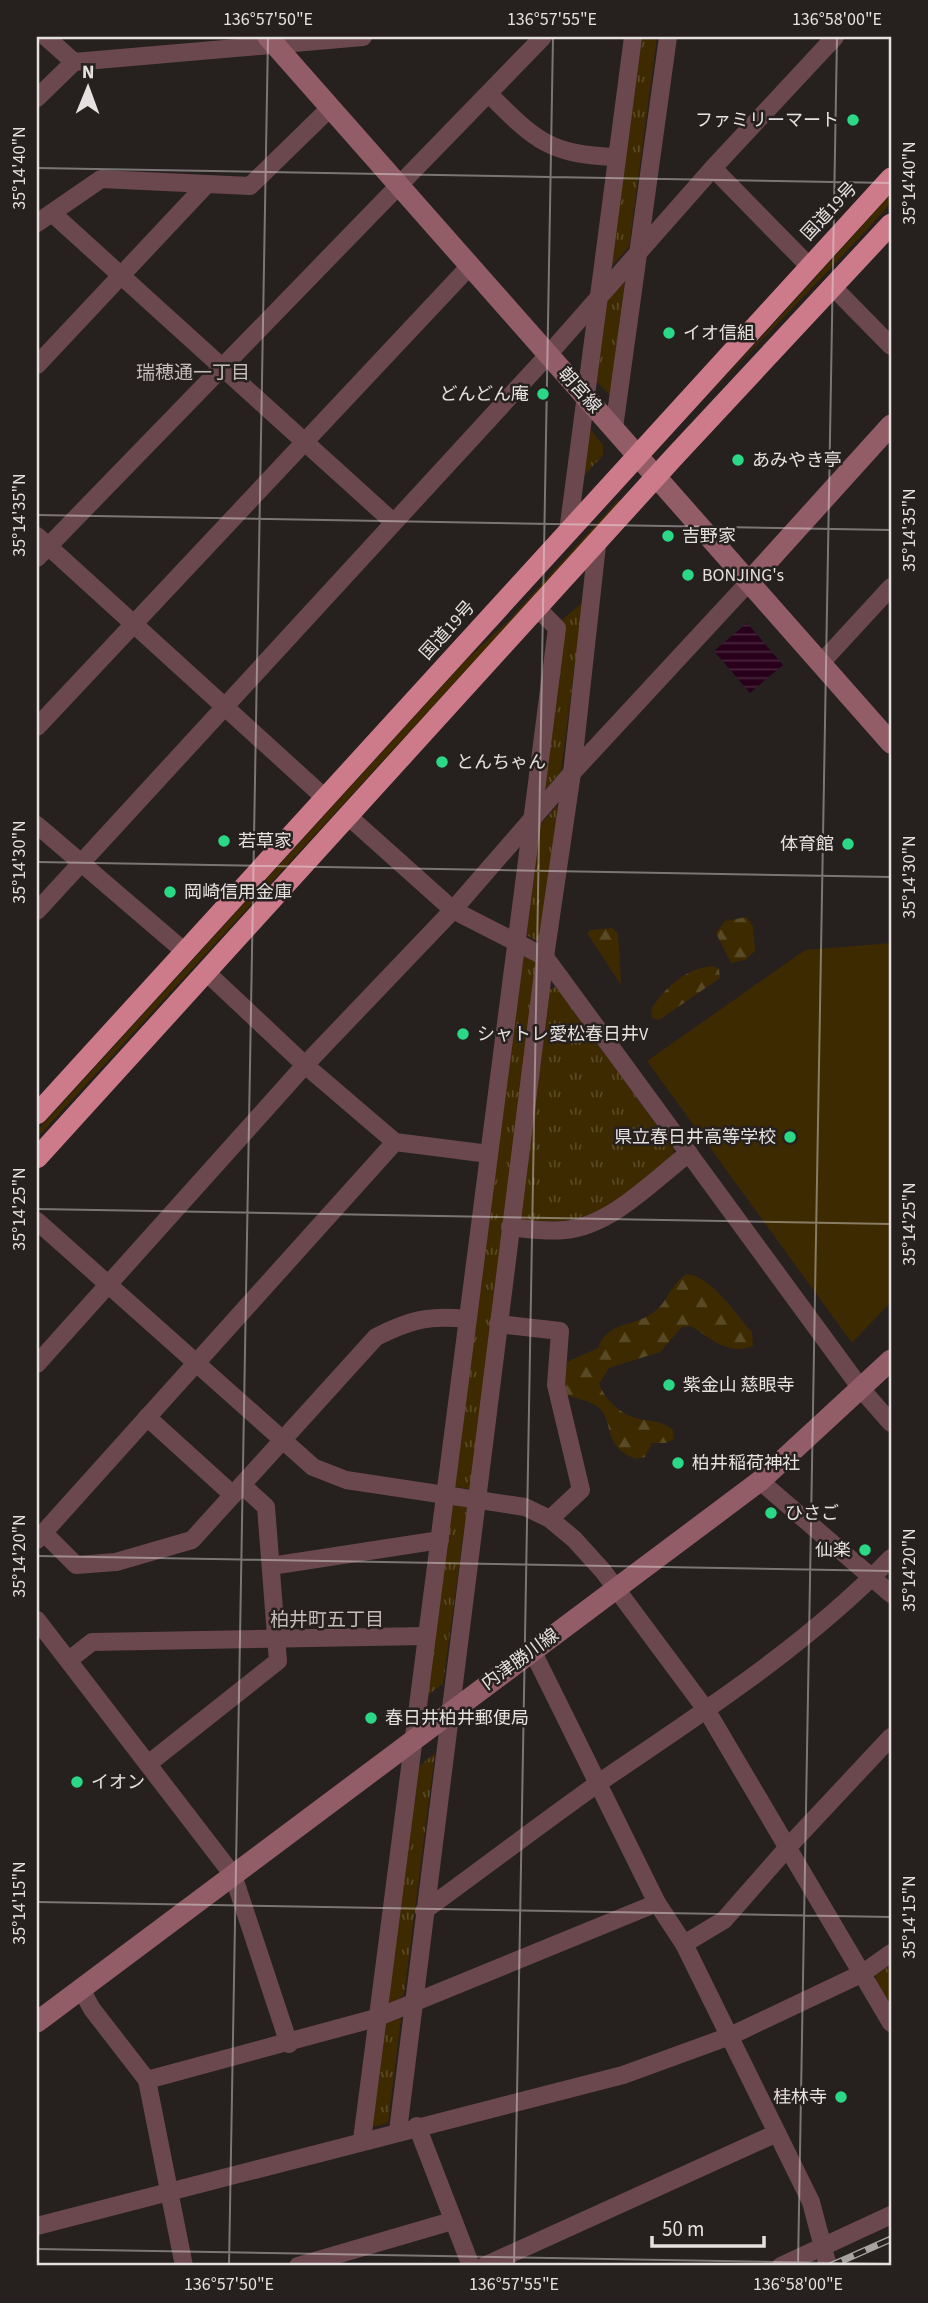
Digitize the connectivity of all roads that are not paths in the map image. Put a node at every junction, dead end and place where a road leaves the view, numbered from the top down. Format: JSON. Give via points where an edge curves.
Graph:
{"nodes":[{"id":1,"x":46,"y":37,"type":"edge"},
{"id":2,"x":363,"y":37,"type":"edge"},
{"id":3,"x":544,"y":37,"type":"edge"},
{"id":4,"x":633,"y":37,"type":"edge"},
{"id":5,"x":668,"y":37,"type":"edge"},
{"id":6,"x":835,"y":37,"type":"edge"},
{"id":7,"x":272,"y":41,"type":"edge"},
{"id":8,"x":74,"y":62,"type":"junction"},
{"id":9,"x":489,"y":94,"type":"junction"},
{"id":10,"x":37,"y":98,"type":"edge"},
{"id":11,"x":330,"y":108,"type":"junction"},
{"id":12,"x":617,"y":157,"type":"junction"},
{"id":13,"x":713,"y":168,"type":"junction"},
{"id":14,"x":891,"y":178,"type":"edge"},
{"id":15,"x":206,"y":185,"type":"junction"},
{"id":16,"x":398,"y":185,"type":"junction"},
{"id":17,"x":52,"y":213,"type":"junction"},
{"id":18,"x":37,"y":223,"type":"edge"},
{"id":19,"x":891,"y":224,"type":"edge"},
{"id":20,"x":638,"y":254,"type":"junction"},
{"id":21,"x":809,"y":266,"type":"junction"},
{"id":22,"x":469,"y":267,"type":"junction"},
{"id":23,"x":123,"y":275,"type":"junction"},
{"id":24,"x":833,"y":287,"type":"junction"},
{"id":25,"x":600,"y":296,"type":"junction"},
{"id":26,"x":891,"y":346,"type":"edge"},
{"id":27,"x":548,"y":355,"type":"junction"},
{"id":28,"x":37,"y":365,"type":"edge"},
{"id":29,"x":221,"y":367,"type":"junction"},
{"id":30,"x":585,"y":397,"type":"junction"},
{"id":31,"x":891,"y":425,"type":"edge"},
{"id":32,"x":614,"y":428,"type":"junction"},
{"id":33,"x":304,"y":442,"type":"junction"},
{"id":34,"x":637,"y":453,"type":"junction"},
{"id":35,"x":656,"y":477,"type":"junction"},
{"id":36,"x":392,"y":521,"type":"junction"},
{"id":37,"x":568,"y":532,"type":"junction"},
{"id":38,"x":597,"y":545,"type":"junction"},
{"id":39,"x":41,"y":547,"type":"edge"},
{"id":40,"x":749,"y":582,"type":"junction"},
{"id":41,"x":891,"y":587,"type":"edge"},
{"id":42,"x":538,"y":609,"type":"junction"},
{"id":43,"x":133,"y":623,"type":"junction"},
{"id":44,"x":821,"y":663,"type":"junction"},
{"id":45,"x":223,"y":705,"type":"junction"},
{"id":46,"x":37,"y":727,"type":"edge"},
{"id":47,"x":891,"y":743,"type":"edge"},
{"id":48,"x":572,"y":773,"type":"junction"},
{"id":49,"x":325,"y":798,"type":"junction"},
{"id":50,"x":348,"y":816,"type":"junction"},
{"id":51,"x":532,"y":819,"type":"junction"},
{"id":52,"x":37,"y":825,"type":"edge"},
{"id":53,"x":80,"y":863,"type":"junction"},
{"id":54,"x":453,"y":910,"type":"junction"},
{"id":55,"x":37,"y":911,"type":"edge"},
{"id":56,"x":516,"y":944,"type":"junction"},
{"id":57,"x":184,"y":951,"type":"junction"},
{"id":58,"x":545,"y":957,"type":"junction"},
{"id":59,"x":205,"y":972,"type":"junction"},
{"id":60,"x":305,"y":1065,"type":"junction"},
{"id":61,"x":37,"y":1114,"type":"edge"},
{"id":62,"x":395,"y":1142,"type":"junction"},
{"id":63,"x":690,"y":1153,"type":"junction"},
{"id":64,"x":489,"y":1154,"type":"junction"},
{"id":65,"x":37,"y":1158,"type":"edge"},
{"id":66,"x":37,"y":1221,"type":"edge"},
{"id":67,"x":510,"y":1227,"type":"junction"},
{"id":68,"x":109,"y":1284,"type":"junction"},
{"id":69,"x":467,"y":1319,"type":"junction"},
{"id":70,"x":498,"y":1324,"type":"junction"},
{"id":71,"x":891,"y":1360,"type":"edge"},
{"id":72,"x":196,"y":1362,"type":"junction"},
{"id":73,"x":37,"y":1364,"type":"edge"},
{"id":74,"x":862,"y":1390,"type":"junction"},
{"id":75,"x":147,"y":1417,"type":"junction"},
{"id":76,"x":891,"y":1423,"type":"edge"},
{"id":77,"x":283,"y":1441,"type":"junction"},
{"id":78,"x":760,"y":1480,"type":"junction"},
{"id":79,"x":237,"y":1490,"type":"junction"},
{"id":80,"x":460,"y":1497,"type":"junction"},
{"id":81,"x":550,"y":1519,"type":"junction"},
{"id":82,"x":40,"y":1537,"type":"edge"},
{"id":83,"x":440,"y":1540,"type":"junction"},
{"id":84,"x":891,"y":1559,"type":"edge"},
{"id":85,"x":271,"y":1566,"type":"junction"},
{"id":86,"x":871,"y":1579,"type":"junction"},
{"id":87,"x":617,"y":1587,"type":"junction"},
{"id":88,"x":891,"y":1594,"type":"edge"},
{"id":89,"x":37,"y":1620,"type":"edge"},
{"id":90,"x":426,"y":1636,"type":"junction"},
{"id":91,"x":277,"y":1639,"type":"junction"},
{"id":92,"x":532,"y":1650,"type":"junction"},
{"id":93,"x":68,"y":1660,"type":"junction"},
{"id":94,"x":450,"y":1710,"type":"junction"},
{"id":95,"x":707,"y":1711,"type":"junction"},
{"id":96,"x":891,"y":1737,"type":"edge"},
{"id":97,"x":414,"y":1738,"type":"junction"},
{"id":98,"x":148,"y":1764,"type":"junction"},
{"id":99,"x":600,"y":1783,"type":"junction"},
{"id":100,"x":788,"y":1847,"type":"junction"},
{"id":101,"x":233,"y":1875,"type":"junction"},
{"id":102,"x":657,"y":1903,"type":"junction"},
{"id":103,"x":424,"y":1911,"type":"junction"},
{"id":104,"x":684,"y":1944,"type":"junction"},
{"id":105,"x":891,"y":1953,"type":"edge"},
{"id":106,"x":863,"y":1973,"type":"junction"},
{"id":107,"x":81,"y":1989,"type":"junction"},
{"id":108,"x":413,"y":2001,"type":"junction"},
{"id":109,"x":376,"y":2018,"type":"junction"},
{"id":110,"x":37,"y":2022,"type":"edge"},
{"id":111,"x":891,"y":2024,"type":"edge"},
{"id":112,"x":730,"y":2036,"type":"junction"},
{"id":113,"x":289,"y":2044,"type":"junction"},
{"id":114,"x":147,"y":2081,"type":"junction"},
{"id":115,"x":417,"y":2126,"type":"junction"},
{"id":116,"x":398,"y":2131,"type":"junction"},
{"id":117,"x":777,"y":2133,"type":"junction"},
{"id":118,"x":362,"y":2140,"type":"junction"},
{"id":119,"x":169,"y":2192,"type":"junction"},
{"id":120,"x":891,"y":2215,"type":"edge"},
{"id":121,"x":452,"y":2221,"type":"junction"},
{"id":122,"x":37,"y":2226,"type":"edge"},
{"id":123,"x":823,"y":2247,"type":"junction"},
{"id":124,"x":184,"y":2266,"type":"edge"},
{"id":125,"x":298,"y":2266,"type":"edge"},
{"id":126,"x":471,"y":2266,"type":"edge"},
{"id":127,"x":484,"y":2266,"type":"edge"},
{"id":128,"x":782,"y":2266,"type":"edge"},
{"id":129,"x":828,"y":2266,"type":"edge"}],
"edges":[{"from":1,"to":8,"type":"street"},
{"from":2,"to":7,"type":"street"},
{"from":3,"to":9,"type":"street"},
{"from":4,"to":12,"type":"street"},
{"from":5,"to":20,"type":"street"},
{"from":6,"to":13,"type":"street"},
{"from":7,"to":8,"type":"street"},
{"from":7,"to":11,"type":"street","name":"朝宮線"},
{"from":8,"to":10,"type":"street"},
{"from":9,"to":12,"type":"street","via":[[540,142],[560,151]]},
{"from":9,"to":16,"type":"street"},
{"from":11,"to":15,"type":"street","via":[[250,186]]},
{"from":11,"to":16,"type":"street","name":"朝宮線"},
{"from":12,"to":25,"type":"street"},
{"from":13,"to":20,"type":"street"},
{"from":13,"to":21,"type":"street"},
{"from":14,"to":21,"type":"highway","name":"国道19号"},
{"from":15,"to":17,"type":"street","via":[[101,180]]},
{"from":15,"to":23,"type":"street"},
{"from":16,"to":22,"type":"street","name":"朝宮線"},
{"from":16,"to":29,"type":"street"},
{"from":17,"to":18,"type":"street"},
{"from":17,"to":23,"type":"street"},
{"from":19,"to":24,"type":"highway"},
{"from":20,"to":25,"type":"street"},
{"from":20,"to":32,"type":"street"},
{"from":21,"to":34,"type":"highway","name":"国道19号"},
{"from":22,"to":27,"type":"street","name":"朝宮線"},
{"from":22,"to":33,"type":"street"},
{"from":23,"to":28,"type":"street"},
{"from":23,"to":29,"type":"street"},
{"from":24,"to":26,"type":"street"},
{"from":24,"to":35,"type":"highway"},
{"from":25,"to":27,"type":"street"},
{"from":25,"to":30,"type":"street"},
{"from":27,"to":30,"type":"street","name":"朝宮線"},
{"from":27,"to":36,"type":"street"},
{"from":29,"to":33,"type":"street"},
{"from":29,"to":39,"type":"street"},
{"from":30,"to":32,"type":"street","name":"朝宮線"},
{"from":30,"to":37,"type":"street"},
{"from":31,"to":40,"type":"street"},
{"from":32,"to":34,"type":"street","name":"朝宮線"},
{"from":33,"to":36,"type":"street"},
{"from":33,"to":43,"type":"street"},
{"from":34,"to":35,"type":"street","name":"朝宮線"},
{"from":34,"to":37,"type":"highway","name":"国道19号"},
{"from":35,"to":38,"type":"highway"},
{"from":35,"to":40,"type":"street","name":"朝宮線"},
{"from":36,"to":45,"type":"street"},
{"from":37,"to":49,"type":"highway","name":"国道19号"},
{"from":38,"to":42,"type":"highway"},
{"from":38,"to":48,"type":"street"},
{"from":39,"to":43,"type":"street"},
{"from":40,"to":44,"type":"street","name":"朝宮線"},
{"from":40,"to":48,"type":"street"},
{"from":41,"to":44,"type":"street"},
{"from":42,"to":50,"type":"highway"},
{"from":42,"to":51,"type":"street","via":[[557,628]]},
{"from":43,"to":45,"type":"street"},
{"from":43,"to":46,"type":"street"},
{"from":44,"to":47,"type":"street","name":"朝宮線"},
{"from":45,"to":49,"type":"street"},
{"from":45,"to":53,"type":"street"},
{"from":48,"to":51,"type":"street"},
{"from":48,"to":58,"type":"street"},
{"from":49,"to":57,"type":"highway","name":"国道19号"},
{"from":50,"to":54,"type":"street"},
{"from":50,"to":59,"type":"highway"},
{"from":51,"to":54,"type":"street"},
{"from":51,"to":56,"type":"street"},
{"from":52,"to":53,"type":"street"},
{"from":53,"to":55,"type":"street"},
{"from":53,"to":57,"type":"street"},
{"from":54,"to":56,"type":"street"},
{"from":54,"to":60,"type":"street"},
{"from":56,"to":58,"type":"street"},
{"from":56,"to":64,"type":"street"},
{"from":57,"to":61,"type":"highway","name":"国道19号"},
{"from":58,"to":63,"type":"street"},
{"from":58,"to":67,"type":"street"},
{"from":59,"to":60,"type":"street"},
{"from":59,"to":65,"type":"highway"},
{"from":60,"to":62,"type":"street"},
{"from":60,"to":68,"type":"street"},
{"from":62,"to":64,"type":"street"},
{"from":62,"to":72,"type":"street"},
{"from":63,"to":67,"type":"street","via":[[587,1225],[567,1230]]},
{"from":63,"to":74,"type":"street"},
{"from":64,"to":69,"type":"street"},
{"from":66,"to":68,"type":"street"},
{"from":67,"to":70,"type":"street"},
{"from":68,"to":72,"type":"street"},
{"from":68,"to":73,"type":"street"},
{"from":69,"to":77,"type":"street","via":[[437,1316],[406,1322],[376,1337]]},
{"from":69,"to":80,"type":"street"},
{"from":70,"to":80,"type":"street"},
{"from":70,"to":81,"type":"street","via":[[560,1331],[556,1385],[581,1490]]},
{"from":71,"to":74,"type":"street","name":"内津勝川線"},
{"from":72,"to":75,"type":"street"},
{"from":72,"to":77,"type":"street"},
{"from":74,"to":76,"type":"street"},
{"from":74,"to":78,"type":"street","name":"内津勝川線"},
{"from":75,"to":79,"type":"street"},
{"from":75,"to":82,"type":"street"},
{"from":77,"to":79,"type":"street"},
{"from":77,"to":80,"type":"street","via":[[313,1467],[346,1479]]},
{"from":78,"to":86,"type":"street"},
{"from":78,"to":87,"type":"street","name":"内津勝川線"},
{"from":79,"to":82,"type":"street","via":[[192,1540],[116,1562],[76,1565]]},
{"from":79,"to":85,"type":"street","via":[[266,1507]]},
{"from":80,"to":81,"type":"street","via":[[525,1507]]},
{"from":80,"to":83,"type":"street"},
{"from":80,"to":94,"type":"street"},
{"from":81,"to":87,"type":"street"},
{"from":83,"to":85,"type":"street"},
{"from":83,"to":90,"type":"street"},
{"from":84,"to":86,"type":"street"},
{"from":85,"to":91,"type":"street"},
{"from":86,"to":88,"type":"street"},
{"from":86,"to":95,"type":"street"},
{"from":87,"to":92,"type":"street","name":"内津勝川線"},
{"from":87,"to":95,"type":"street"},
{"from":89,"to":93,"type":"street"},
{"from":90,"to":91,"type":"street"},
{"from":90,"to":97,"type":"street"},
{"from":91,"to":93,"type":"street","via":[[92,1642]]},
{"from":91,"to":98,"type":"street","via":[[278,1661]]},
{"from":92,"to":94,"type":"street","name":"内津勝川線"},
{"from":92,"to":99,"type":"street"},
{"from":93,"to":98,"type":"street"},
{"from":94,"to":97,"type":"street","name":"内津勝川線"},
{"from":94,"to":103,"type":"street"},
{"from":95,"to":99,"type":"street"},
{"from":95,"to":100,"type":"street"},
{"from":96,"to":100,"type":"street"},
{"from":97,"to":101,"type":"street","name":"内津勝川線"},
{"from":97,"to":109,"type":"street"},
{"from":98,"to":101,"type":"street"},
{"from":99,"to":102,"type":"street"},
{"from":99,"to":103,"type":"street"},
{"from":100,"to":104,"type":"street","via":[[724,1920]]},
{"from":100,"to":106,"type":"street"},
{"from":101,"to":107,"type":"street","name":"内津勝川線"},
{"from":101,"to":113,"type":"street"},
{"from":102,"to":104,"type":"street"},
{"from":102,"to":108,"type":"street"},
{"from":103,"to":108,"type":"street"},
{"from":104,"to":112,"type":"street"},
{"from":105,"to":106,"type":"street"},
{"from":106,"to":111,"type":"street"},
{"from":106,"to":112,"type":"street"},
{"from":107,"to":110,"type":"street","name":"内津勝川線"},
{"from":107,"to":114,"type":"street"},
{"from":108,"to":109,"type":"street"},
{"from":108,"to":116,"type":"street"},
{"from":109,"to":113,"type":"street"},
{"from":109,"to":118,"type":"street"},
{"from":112,"to":115,"type":"street","via":[[623,2075]]},
{"from":112,"to":117,"type":"street"},
{"from":113,"to":114,"type":"street"},
{"from":114,"to":119,"type":"street"},
{"from":115,"to":116,"type":"street"},
{"from":115,"to":121,"type":"street"},
{"from":116,"to":118,"type":"street"},
{"from":117,"to":123,"type":"street","via":[[811,2202]]},
{"from":117,"to":127,"type":"street"},
{"from":118,"to":119,"type":"street"},
{"from":119,"to":122,"type":"street"},
{"from":119,"to":124,"type":"street"},
{"from":120,"to":123,"type":"street"},
{"from":121,"to":125,"type":"street"},
{"from":121,"to":126,"type":"street"},
{"from":123,"to":128,"type":"street"},
{"from":123,"to":129,"type":"street"}]}
